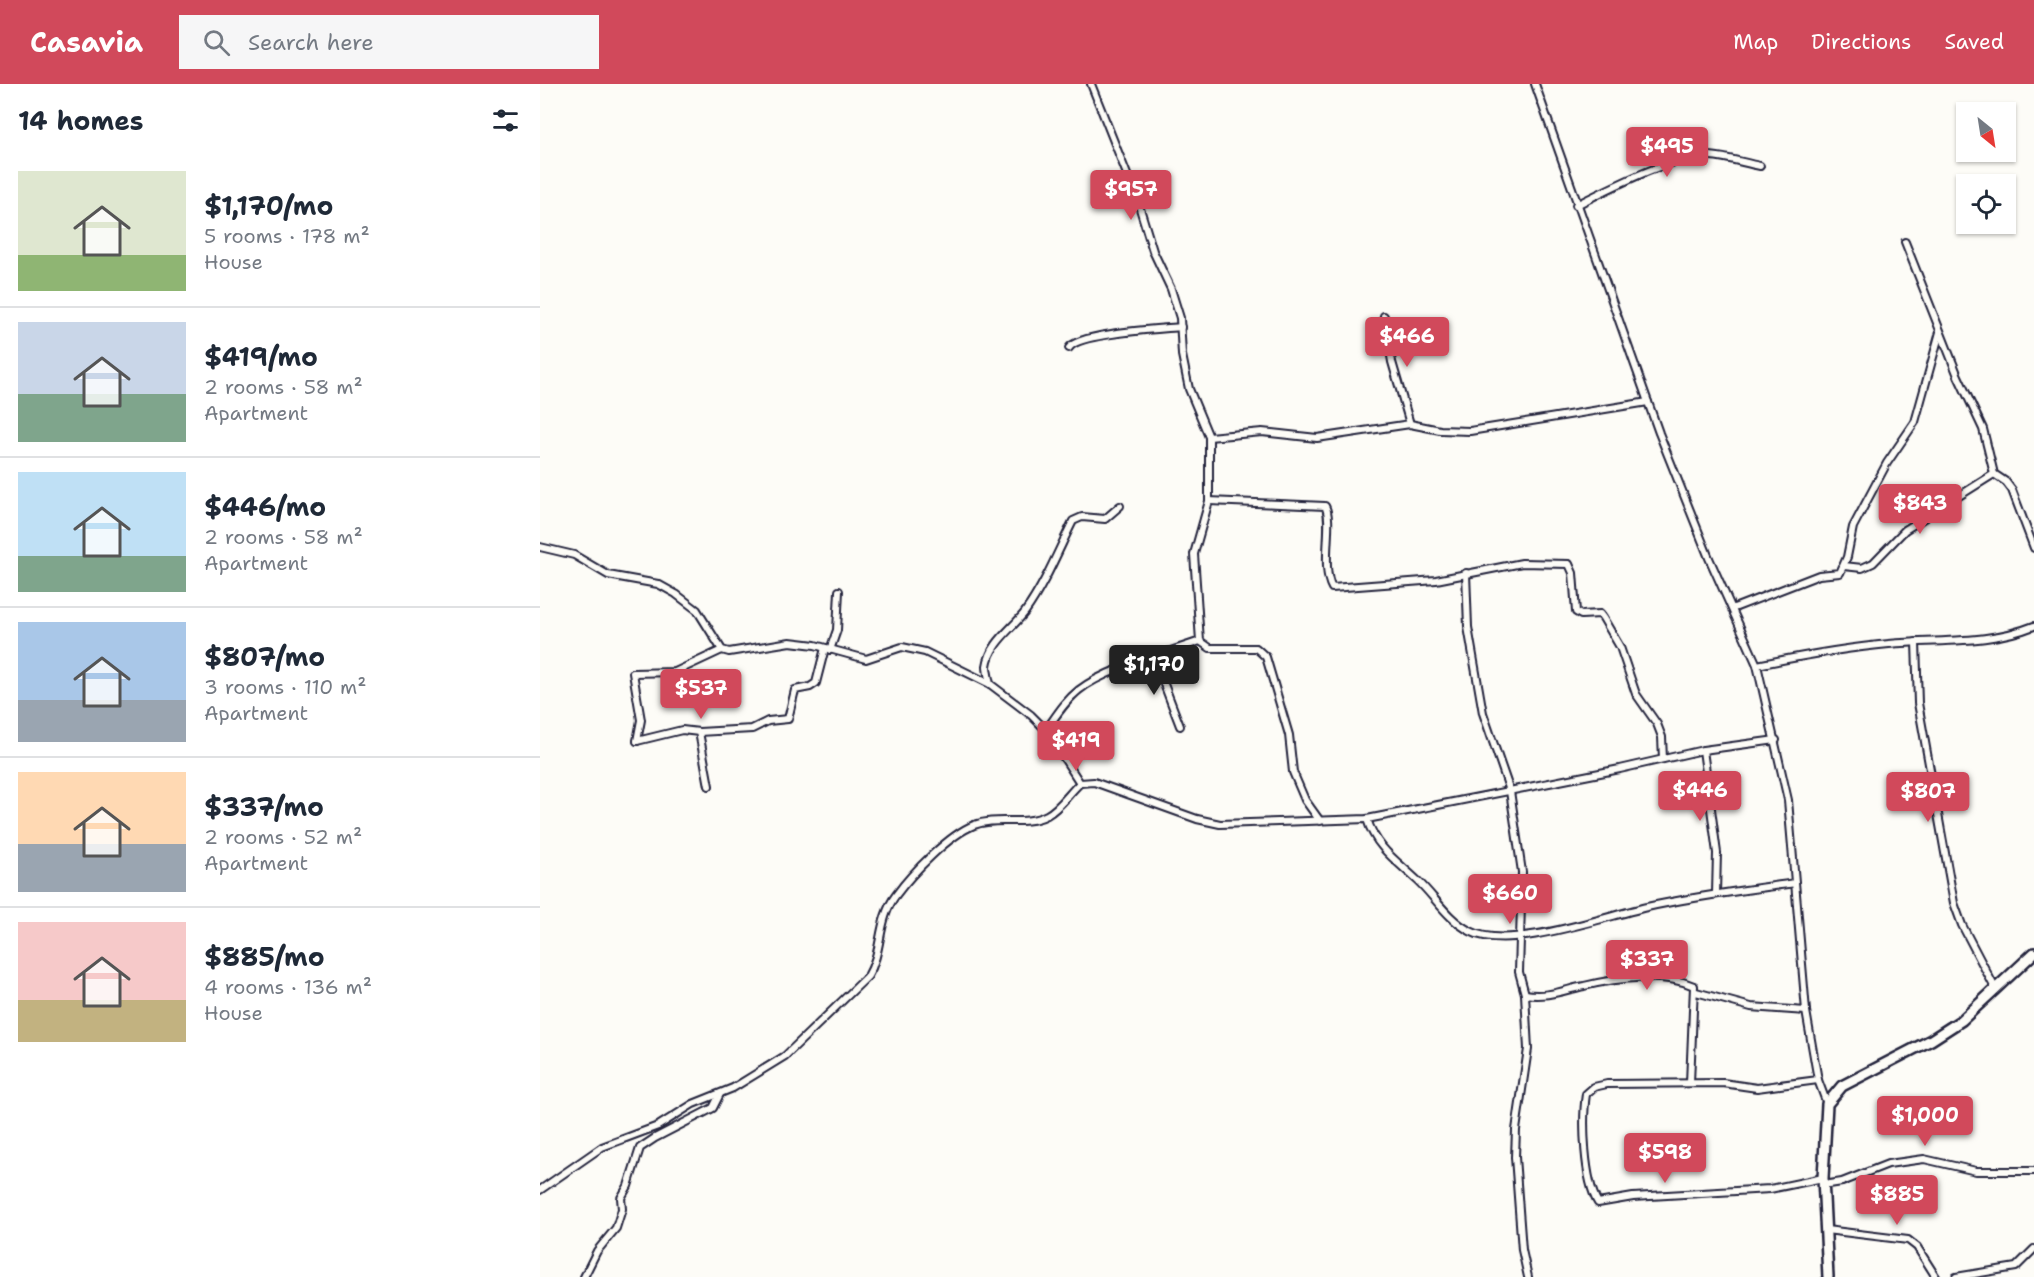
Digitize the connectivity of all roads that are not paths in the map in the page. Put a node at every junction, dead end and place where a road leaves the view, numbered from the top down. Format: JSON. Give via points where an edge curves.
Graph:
{"nodes":[{"id":1,"x":1091,"y":84,"type":"edge"},
{"id":2,"x":1535,"y":84,"type":"edge"},
{"id":3,"x":1760,"y":166,"type":"dead end"},
{"id":4,"x":1576,"y":205,"type":"junction"},
{"id":5,"x":1905,"y":242,"type":"dead end"},
{"id":6,"x":1384,"y":316,"type":"dead end"},
{"id":7,"x":1181,"y":327,"type":"junction"},
{"id":8,"x":1940,"y":332,"type":"junction"},
{"id":9,"x":1069,"y":348,"type":"dead end"},
{"id":10,"x":1648,"y":402,"type":"junction"},
{"id":11,"x":1410,"y":424,"type":"junction"},
{"id":12,"x":1209,"y":437,"type":"junction"},
{"id":13,"x":1994,"y":474,"type":"junction"},
{"id":14,"x":1209,"y":501,"type":"junction"},
{"id":15,"x":1120,"y":506,"type":"dead end"},
{"id":16,"x":540,"y":547,"type":"edge"},
{"id":17,"x":2034,"y":548,"type":"edge"},
{"id":18,"x":1844,"y":566,"type":"junction"},
{"id":19,"x":1466,"y":573,"type":"junction"},
{"id":20,"x":839,"y":591,"type":"dead end"},
{"id":21,"x":1734,"y":608,"type":"junction"},
{"id":22,"x":2034,"y":626,"type":"edge"},
{"id":23,"x":1200,"y":641,"type":"junction"},
{"id":24,"x":1916,"y":642,"type":"junction"},
{"id":25,"x":828,"y":649,"type":"junction"},
{"id":26,"x":722,"y":650,"type":"junction"},
{"id":27,"x":1154,"y":658,"type":"junction"},
{"id":28,"x":1757,"y":665,"type":"junction"},
{"id":29,"x":990,"y":684,"type":"junction"},
{"id":30,"x":1180,"y":726,"type":"dead end"},
{"id":31,"x":1046,"y":730,"type":"junction"},
{"id":32,"x":699,"y":732,"type":"junction"},
{"id":33,"x":1776,"y":740,"type":"junction"},
{"id":34,"x":1703,"y":750,"type":"junction"},
{"id":35,"x":1663,"y":759,"type":"junction"},
{"id":36,"x":1080,"y":783,"type":"junction"},
{"id":37,"x":709,"y":786,"type":"dead end"},
{"id":38,"x":1510,"y":791,"type":"junction"},
{"id":39,"x":1367,"y":819,"type":"junction"},
{"id":40,"x":1320,"y":821,"type":"junction"},
{"id":41,"x":1796,"y":883,"type":"junction"},
{"id":42,"x":1716,"y":894,"type":"junction"},
{"id":43,"x":1521,"y":936,"type":"junction"},
{"id":44,"x":2034,"y":953,"type":"edge"},
{"id":45,"x":1996,"y":990,"type":"junction"},
{"id":46,"x":1696,"y":992,"type":"junction"},
{"id":47,"x":1526,"y":994,"type":"junction"},
{"id":48,"x":1806,"y":1011,"type":"junction"},
{"id":49,"x":1818,"y":1080,"type":"junction"},
{"id":50,"x":1690,"y":1083,"type":"junction"},
{"id":51,"x":720,"y":1094,"type":"junction"},
{"id":52,"x":1827,"y":1104,"type":"junction"},
{"id":53,"x":2034,"y":1172,"type":"edge"},
{"id":54,"x":1823,"y":1182,"type":"junction"},
{"id":55,"x":540,"y":1190,"type":"edge"},
{"id":56,"x":1826,"y":1230,"type":"junction"},
{"id":57,"x":2034,"y":1249,"type":"edge"},
{"id":58,"x":584,"y":1277,"type":"edge"},
{"id":59,"x":1528,"y":1277,"type":"edge"},
{"id":60,"x":1828,"y":1277,"type":"edge"},
{"id":61,"x":1936,"y":1277,"type":"edge"},
{"id":62,"x":1956,"y":1277,"type":"edge"}],
"edges":[{"from":1,"to":7,"type":"street","via":[[1171,289]]},
{"from":2,"to":4,"type":"street"},
{"from":3,"to":4,"type":"street","via":[[1700,156],[1644,174]]},
{"from":4,"to":10,"type":"street"},
{"from":5,"to":8,"type":"street"},
{"from":6,"to":11,"type":"street"},
{"from":7,"to":9,"type":"street","via":[[1091,338],[1074,342]]},
{"from":7,"to":12,"type":"street","via":[[1189,389]]},
{"from":8,"to":13,"type":"street","via":[[1983,429]]},
{"from":8,"to":18,"type":"street","via":[[1915,422],[1887,463],[1853,527]]},
{"from":10,"to":11,"type":"street","via":[[1470,431]]},
{"from":10,"to":21,"type":"street","via":[[1709,558]]},
{"from":11,"to":12,"type":"street","via":[[1317,438],[1262,432]]},
{"from":12,"to":14,"type":"street"},
{"from":13,"to":17,"type":"street","via":[[2012,490]]},
{"from":13,"to":18,"type":"street","via":[[1905,530],[1873,563],[1862,568]]},
{"from":14,"to":19,"type":"street","via":[[1325,506],[1332,588],[1436,580]]},
{"from":14,"to":23,"type":"street","via":[[1194,554]]},
{"from":15,"to":29,"type":"street","via":[[1105,519],[1073,520],[1025,611],[999,640],[987,666]]},
{"from":16,"to":26,"type":"street","via":[[574,555],[608,575],[658,584],[676,594],[697,610]]},
{"from":18,"to":21,"type":"street","via":[[1840,573],[1819,575]]},
{"from":19,"to":35,"type":"street","via":[[1522,563],[1569,564],[1574,573],[1576,612],[1600,614],[1603,618],[1620,647],[1636,694],[1657,724]]},
{"from":19,"to":38,"type":"street","via":[[1468,627],[1483,713]]},
{"from":20,"to":25,"type":"street","via":[[837,630]]},
{"from":21,"to":28,"type":"street"},
{"from":22,"to":24,"type":"street","via":[[1979,641]]},
{"from":23,"to":27,"type":"street"},
{"from":23,"to":40,"type":"street","via":[[1210,648],[1256,648],[1266,657],[1289,735],[1293,772],[1305,800]]},
{"from":24,"to":28,"type":"street","via":[[1833,650]]},
{"from":24,"to":45,"type":"street","via":[[1918,703],[1954,903]]},
{"from":25,"to":26,"type":"street","via":[[790,642]]},
{"from":25,"to":29,"type":"street","via":[[866,659],[902,647],[925,652]]},
{"from":25,"to":32,"type":"street","via":[[816,683],[795,690],[788,719],[768,721],[752,729]]},
{"from":26,"to":32,"type":"street","via":[[675,672],[633,673],[641,720],[638,741],[682,730]]},
{"from":27,"to":30,"type":"street"},
{"from":27,"to":31,"type":"street","via":[[1081,689]]},
{"from":28,"to":33,"type":"street"},
{"from":29,"to":31,"type":"street"},
{"from":31,"to":36,"type":"street"},
{"from":32,"to":37,"type":"street"},
{"from":33,"to":34,"type":"street"},
{"from":33,"to":41,"type":"street","via":[[1788,800]]},
{"from":34,"to":35,"type":"street"},
{"from":34,"to":42,"type":"street","via":[[1717,853]]},
{"from":35,"to":38,"type":"street"},
{"from":36,"to":40,"type":"street","via":[[1094,782],[1220,824]]},
{"from":36,"to":51,"type":"street","via":[[1048,814],[1034,820],[974,825],[911,875],[887,908],[874,966],[857,989],[785,1056]]},
{"from":38,"to":39,"type":"street"},
{"from":38,"to":43,"type":"street","via":[[1522,872]]},
{"from":39,"to":40,"type":"street"},
{"from":39,"to":43,"type":"street","via":[[1372,836],[1450,917],[1470,932],[1484,936]]},
{"from":41,"to":42,"type":"street"},
{"from":41,"to":48,"type":"street"},
{"from":42,"to":43,"type":"street"},
{"from":43,"to":47,"type":"street","via":[[1519,972]]},
{"from":44,"to":45,"type":"main road"},
{"from":45,"to":52,"type":"main road","via":[[1962,1020],[1931,1040],[1842,1086]]},
{"from":46,"to":47,"type":"street","via":[[1687,982],[1641,979],[1595,983],[1551,995]]},
{"from":46,"to":48,"type":"street","via":[[1752,1007]]},
{"from":46,"to":50,"type":"street"},
{"from":47,"to":59,"type":"street","via":[[1527,1071],[1515,1157],[1522,1250]]},
{"from":48,"to":49,"type":"street"},
{"from":49,"to":50,"type":"street","via":[[1757,1088]]},
{"from":49,"to":52,"type":"street"},
{"from":50,"to":54,"type":"street","via":[[1607,1084],[1586,1094],[1589,1167],[1592,1192],[1598,1203]]},
{"from":51,"to":55,"type":"street","via":[[693,1104],[658,1126],[602,1147]]},
{"from":51,"to":58,"type":"street","via":[[712,1108],[640,1149],[621,1198],[616,1228],[597,1251]]},
{"from":52,"to":54,"type":"main road"},
{"from":53,"to":54,"type":"street","via":[[1976,1172],[1924,1158],[1888,1164],[1842,1182]]},
{"from":54,"to":56,"type":"main road"},
{"from":56,"to":60,"type":"main road"},
{"from":56,"to":61,"type":"street","via":[[1908,1240]]},
{"from":57,"to":62,"type":"street","via":[[2016,1267]]}]}
